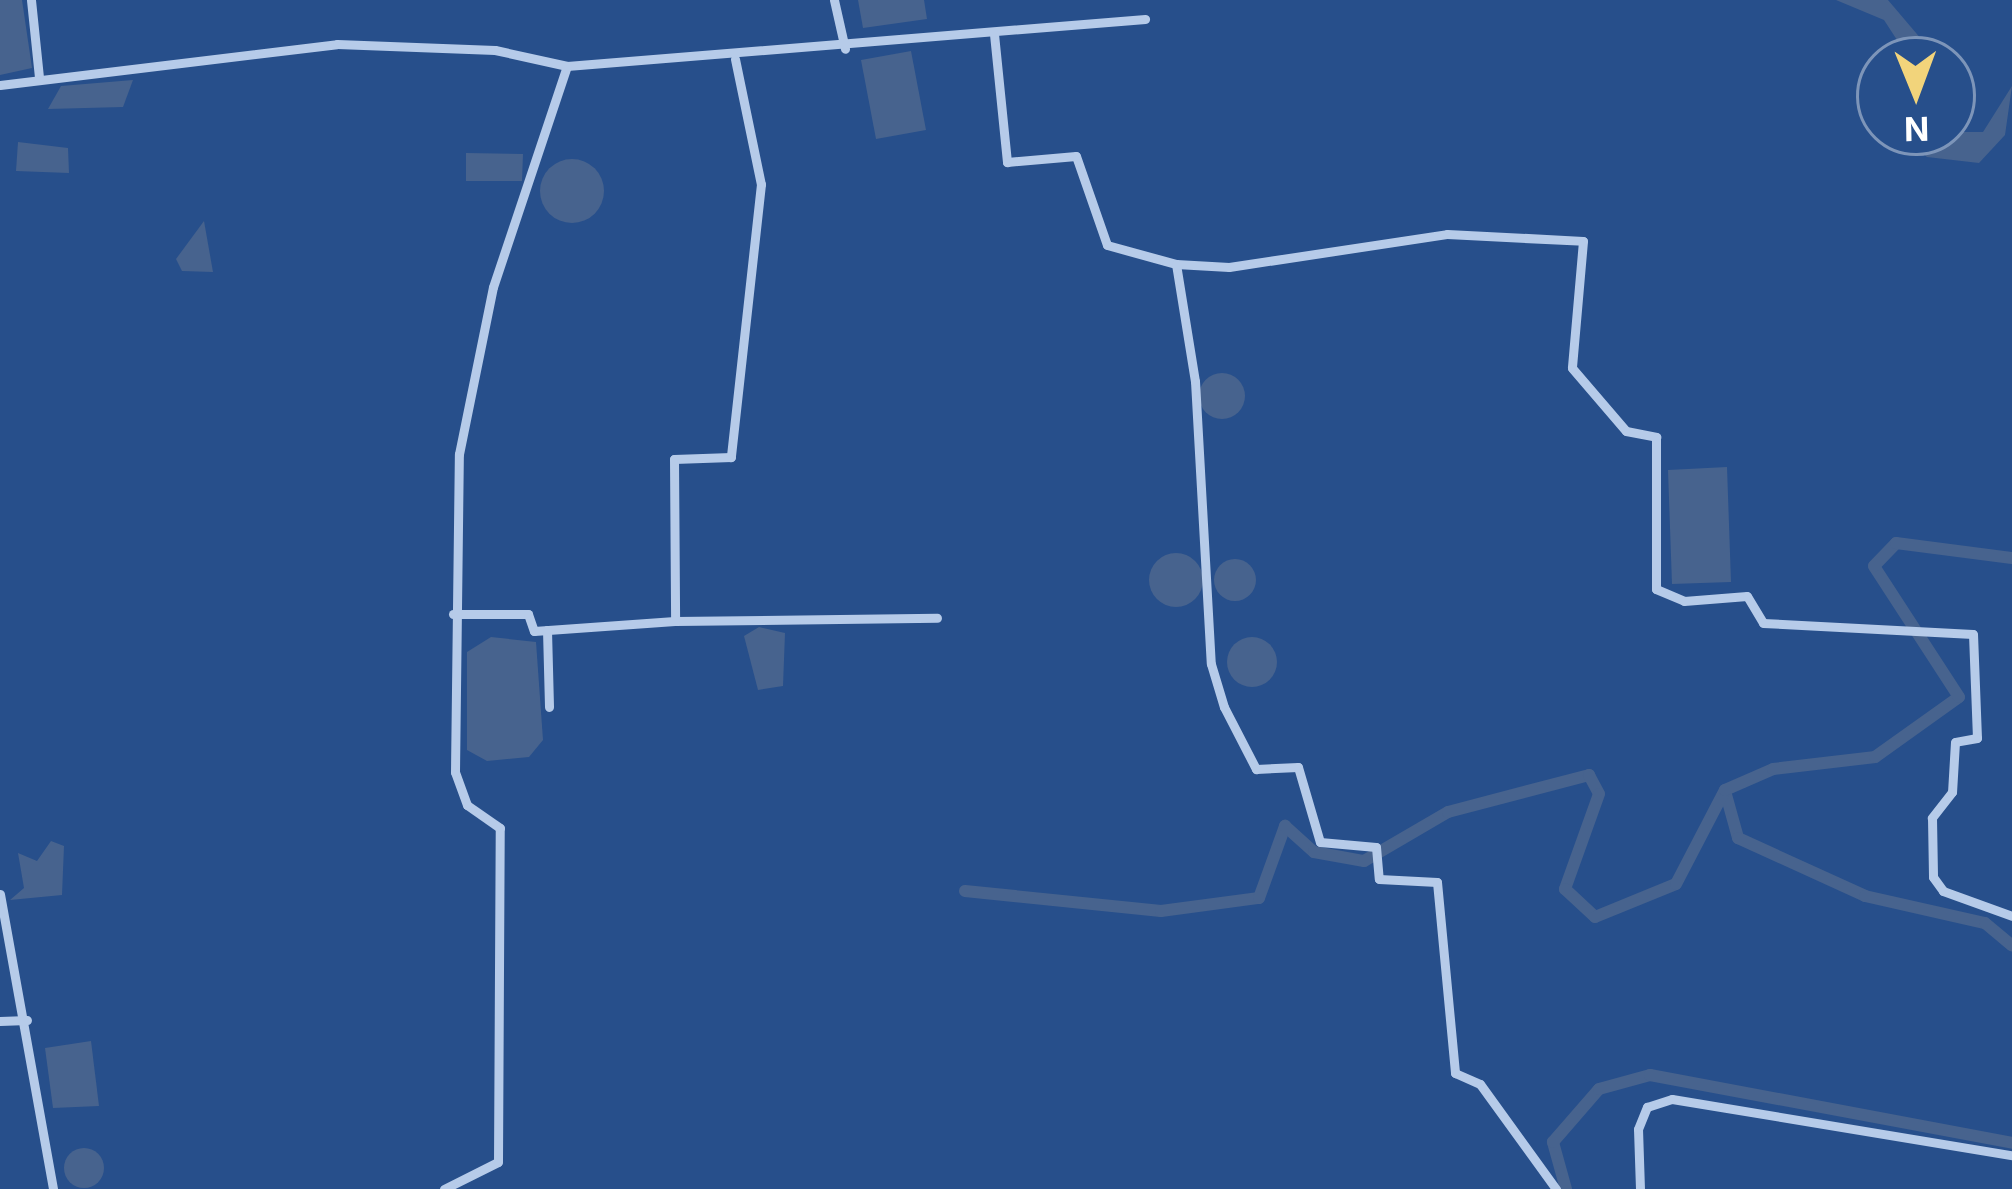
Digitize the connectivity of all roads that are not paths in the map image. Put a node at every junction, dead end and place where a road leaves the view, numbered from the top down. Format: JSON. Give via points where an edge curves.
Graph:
{"nodes":[{"id":1,"x":31,"y":0,"type":"edge"},
{"id":2,"x":834,"y":0,"type":"edge"},
{"id":3,"x":1145,"y":19,"type":"dead end"},
{"id":4,"x":994,"y":34,"type":"junction"},
{"id":5,"x":845,"y":49,"type":"junction"},
{"id":6,"x":735,"y":59,"type":"junction"},
{"id":7,"x":567,"y":66,"type":"junction"},
{"id":8,"x":40,"y":78,"type":"junction"},
{"id":9,"x":0,"y":85,"type":"edge"},
{"id":10,"x":1176,"y":264,"type":"junction"},
{"id":11,"x":453,"y":614,"type":"junction"},
{"id":12,"x":937,"y":618,"type":"dead end"},
{"id":13,"x":675,"y":621,"type":"junction"},
{"id":14,"x":547,"y":630,"type":"junction"},
{"id":15,"x":549,"y":707,"type":"dead end"},
{"id":16,"x":0,"y":894,"type":"edge"},
{"id":17,"x":2012,"y":916,"type":"edge"},
{"id":18,"x":27,"y":1020,"type":"junction"},
{"id":19,"x":0,"y":1021,"type":"edge"},
{"id":20,"x":2012,"y":1155,"type":"edge"},
{"id":21,"x":52,"y":1189,"type":"edge"},
{"id":22,"x":444,"y":1189,"type":"edge"},
{"id":23,"x":1556,"y":1189,"type":"edge"},
{"id":24,"x":1640,"y":1189,"type":"edge"}],
"edges":[{"from":1,"to":8,"type":"street"},
{"from":2,"to":5,"type":"street"},
{"from":3,"to":4,"type":"street"},
{"from":4,"to":5,"type":"street"},
{"from":4,"to":10,"type":"street","via":[[1007,162],[1076,156],[1107,244]]},
{"from":5,"to":6,"type":"street"},
{"from":6,"to":7,"type":"street"},
{"from":6,"to":13,"type":"street","via":[[761,184],[731,457],[674,460]]},
{"from":7,"to":8,"type":"street","via":[[495,50],[338,44]]},
{"from":7,"to":11,"type":"street","via":[[470,385]]},
{"from":8,"to":9,"type":"street"},
{"from":10,"to":17,"type":"street","via":[[1447,234],[1583,241],[1572,368],[1626,431],[1657,437],[1656,589],[1684,602],[1747,596],[1763,623],[1974,638],[1977,738],[1955,742],[1952,792],[1933,818],[1934,877],[1943,891]]},
{"from":10,"to":23,"type":"street","via":[[1195,381],[1211,664],[1225,707],[1256,769],[1298,767],[1320,842],[1376,848],[1379,879],[1437,882],[1455,1073],[1480,1084]]},
{"from":11,"to":14,"type":"street","via":[[528,614],[534,631]]},
{"from":11,"to":22,"type":"street","via":[[455,772],[466,805],[500,828],[501,976],[496,1168],[448,1178]]},
{"from":12,"to":13,"type":"street"},
{"from":13,"to":14,"type":"street"},
{"from":14,"to":15,"type":"street"},
{"from":16,"to":18,"type":"street"},
{"from":18,"to":19,"type":"street"},
{"from":18,"to":21,"type":"street"},
{"from":20,"to":24,"type":"street","via":[[1672,1100],[1647,1107],[1638,1129]]}]}
